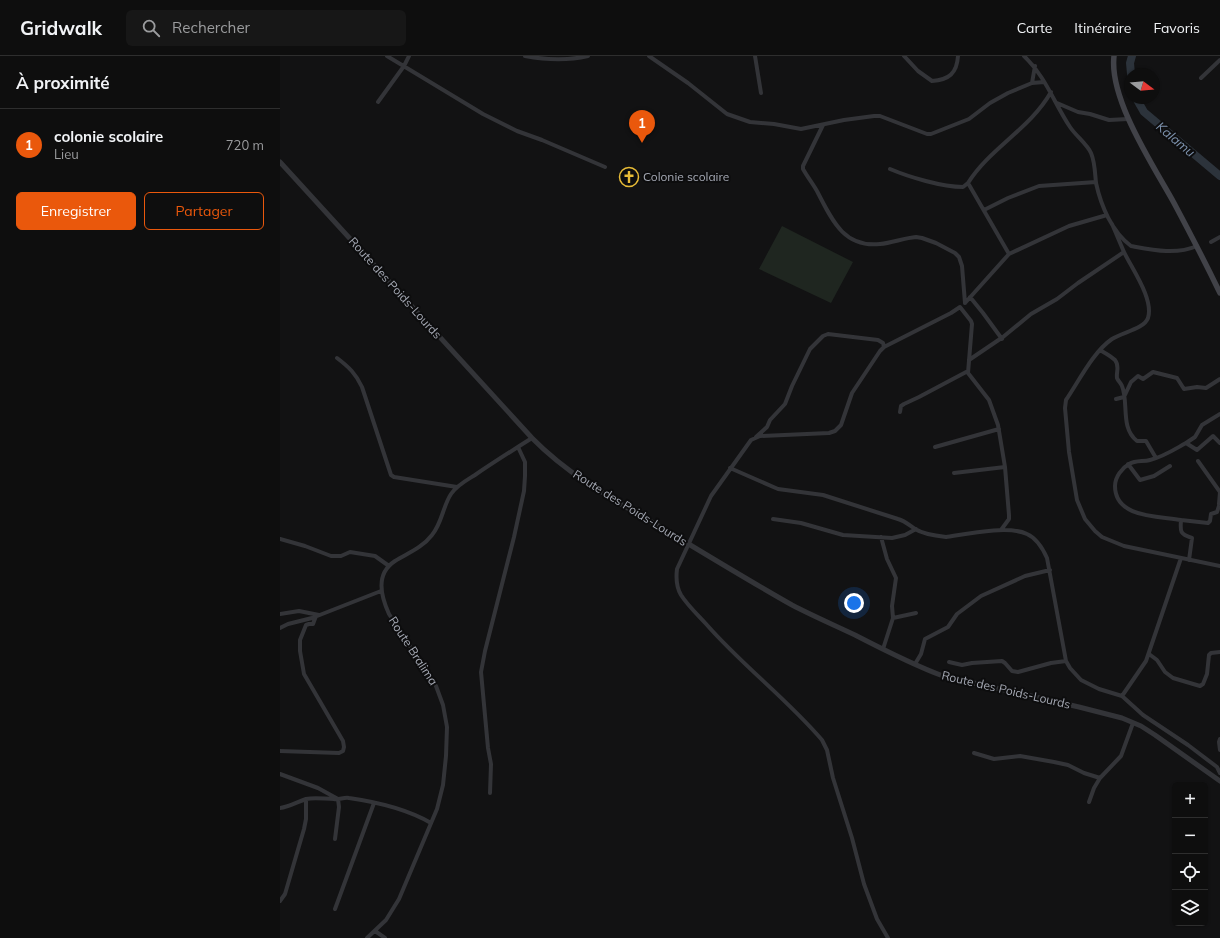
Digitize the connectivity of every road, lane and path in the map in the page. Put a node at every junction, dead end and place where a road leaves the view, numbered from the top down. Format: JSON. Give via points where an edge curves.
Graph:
{"nodes":[{"id":1,"x":387,"y":56,"type":"edge"},
{"id":2,"x":409,"y":56,"type":"edge"},
{"id":3,"x":525,"y":56,"type":"edge"},
{"id":4,"x":588,"y":56,"type":"edge"},
{"id":5,"x":649,"y":56,"type":"edge"},
{"id":6,"x":755,"y":56,"type":"edge"},
{"id":7,"x":904,"y":56,"type":"edge"},
{"id":8,"x":958,"y":56,"type":"edge"},
{"id":9,"x":1024,"y":56,"type":"edge"},
{"id":10,"x":1114,"y":56,"type":"edge"},
{"id":11,"x":1220,"y":60,"type":"edge"},
{"id":12,"x":404,"y":66,"type":"junction"},
{"id":13,"x":1035,"y":66,"type":"junction"},
{"id":14,"x":1201,"y":78,"type":"dead end"},
{"id":15,"x":1044,"y":82,"type":"junction"},
{"id":16,"x":1032,"y":83,"type":"junction"},
{"id":17,"x":1051,"y":92,"type":"junction"},
{"id":18,"x":761,"y":94,"type":"dead end"},
{"id":19,"x":378,"y":102,"type":"dead end"},
{"id":20,"x":1057,"y":103,"type":"junction"},
{"id":21,"x":1128,"y":119,"type":"junction"},
{"id":22,"x":823,"y":125,"type":"junction"},
{"id":23,"x":280,"y":162,"type":"edge"},
{"id":24,"x":605,"y":167,"type":"dead end"},
{"id":25,"x":890,"y":169,"type":"dead end"},
{"id":26,"x":1096,"y":182,"type":"junction"},
{"id":27,"x":968,"y":183,"type":"junction"},
{"id":28,"x":984,"y":210,"type":"junction"},
{"id":29,"x":1107,"y":215,"type":"junction"},
{"id":30,"x":1112,"y":224,"type":"junction"},
{"id":31,"x":1220,"y":237,"type":"edge"},
{"id":32,"x":1211,"y":242,"type":"dead end"},
{"id":33,"x":1197,"y":246,"type":"junction"},
{"id":34,"x":1124,"y":252,"type":"junction"},
{"id":35,"x":1009,"y":254,"type":"junction"},
{"id":36,"x":1220,"y":292,"type":"edge"},
{"id":37,"x":970,"y":297,"type":"junction"},
{"id":38,"x":965,"y":303,"type":"junction"},
{"id":39,"x":960,"y":307,"type":"junction"},
{"id":40,"x":1002,"y":339,"type":"junction"},
{"id":41,"x":884,"y":347,"type":"junction"},
{"id":42,"x":1100,"y":350,"type":"junction"},
{"id":43,"x":337,"y":358,"type":"dead end"},
{"id":44,"x":968,"y":360,"type":"junction"},
{"id":45,"x":968,"y":371,"type":"junction"},
{"id":46,"x":1220,"y":379,"type":"edge"},
{"id":47,"x":1124,"y":397,"type":"junction"},
{"id":48,"x":1116,"y":400,"type":"dead end"},
{"id":49,"x":900,"y":412,"type":"dead end"},
{"id":50,"x":1220,"y":414,"type":"edge"},
{"id":51,"x":999,"y":429,"type":"junction"},
{"id":52,"x":755,"y":437,"type":"junction"},
{"id":53,"x":532,"y":438,"type":"junction"},
{"id":54,"x":1186,"y":443,"type":"junction"},
{"id":55,"x":1220,"y":443,"type":"edge"},
{"id":56,"x":518,"y":447,"type":"junction"},
{"id":57,"x":935,"y":447,"type":"dead end"},
{"id":58,"x":1156,"y":458,"type":"junction"},
{"id":59,"x":1198,"y":461,"type":"dead end"},
{"id":60,"x":1128,"y":464,"type":"junction"},
{"id":61,"x":1170,"y":466,"type":"dead end"},
{"id":62,"x":1005,"y":467,"type":"junction"},
{"id":63,"x":730,"y":468,"type":"junction"},
{"id":64,"x":954,"y":473,"type":"dead end"},
{"id":65,"x":457,"y":487,"type":"junction"},
{"id":66,"x":1220,"y":504,"type":"edge"},
{"id":67,"x":773,"y":519,"type":"dead end"},
{"id":68,"x":1181,"y":520,"type":"junction"},
{"id":69,"x":916,"y":529,"type":"junction"},
{"id":70,"x":1002,"y":530,"type":"junction"},
{"id":71,"x":881,"y":537,"type":"junction"},
{"id":72,"x":280,"y":539,"type":"edge"},
{"id":73,"x":689,"y":544,"type":"junction"},
{"id":74,"x":1181,"y":558,"type":"junction"},
{"id":75,"x":1189,"y":560,"type":"junction"},
{"id":76,"x":389,"y":566,"type":"junction"},
{"id":77,"x":1220,"y":566,"type":"edge"},
{"id":78,"x":1050,"y":570,"type":"junction"},
{"id":79,"x":381,"y":591,"type":"junction"},
{"id":80,"x":916,"y":613,"type":"dead end"},
{"id":81,"x":280,"y":614,"type":"edge"},
{"id":82,"x":317,"y":615,"type":"junction"},
{"id":83,"x":893,"y":618,"type":"junction"},
{"id":84,"x":280,"y":628,"type":"edge"},
{"id":85,"x":884,"y":650,"type":"junction"},
{"id":86,"x":1220,"y":652,"type":"edge"},
{"id":87,"x":1149,"y":654,"type":"junction"},
{"id":88,"x":1066,"y":661,"type":"junction"},
{"id":89,"x":949,"y":662,"type":"dead end"},
{"id":90,"x":915,"y":664,"type":"junction"},
{"id":91,"x":1122,"y":696,"type":"junction"},
{"id":92,"x":1133,"y":723,"type":"junction"},
{"id":93,"x":1220,"y":740,"type":"edge"},
{"id":94,"x":1220,"y":750,"type":"edge"},
{"id":95,"x":280,"y":751,"type":"edge"},
{"id":96,"x":974,"y":753,"type":"dead end"},
{"id":97,"x":1218,"y":766,"type":"edge"},
{"id":98,"x":1220,"y":773,"type":"edge"},
{"id":99,"x":280,"y":774,"type":"edge"},
{"id":100,"x":1100,"y":778,"type":"junction"},
{"id":101,"x":1220,"y":781,"type":"edge"},
{"id":102,"x":490,"y":793,"type":"dead end"},
{"id":103,"x":338,"y":799,"type":"junction"},
{"id":104,"x":306,"y":800,"type":"junction"},
{"id":105,"x":1089,"y":802,"type":"dead end"},
{"id":106,"x":374,"y":803,"type":"junction"},
{"id":107,"x":280,"y":808,"type":"edge"},
{"id":108,"x":431,"y":823,"type":"junction"},
{"id":109,"x":335,"y":840,"type":"dead end"},
{"id":110,"x":280,"y":901,"type":"edge"},
{"id":111,"x":335,"y":908,"type":"dead end"},
{"id":112,"x":376,"y":931,"type":"junction"},
{"id":113,"x":367,"y":938,"type":"edge"},
{"id":114,"x":385,"y":938,"type":"edge"},
{"id":115,"x":888,"y":938,"type":"edge"}],
"edges":[{"from":1,"to":12,"type":"street"},
{"from":2,"to":12,"type":"street"},
{"from":3,"to":4,"type":"street","via":[[564,60]]},
{"from":5,"to":22,"type":"street","via":[[730,116],[750,122],[797,129]]},
{"from":6,"to":18,"type":"street"},
{"from":7,"to":8,"type":"street","via":[[932,81],[945,79],[951,74]]},
{"from":9,"to":13,"type":"street"},
{"from":10,"to":21,"type":"main road","via":[[1116,86]]},
{"from":11,"to":14,"type":"street"},
{"from":12,"to":19,"type":"street"},
{"from":12,"to":24,"type":"street","via":[[471,108],[502,124]]},
{"from":13,"to":15,"type":"street"},
{"from":13,"to":16,"type":"street"},
{"from":15,"to":16,"type":"street"},
{"from":15,"to":17,"type":"street"},
{"from":16,"to":22,"type":"street","via":[[997,99],[961,123],[931,134],[877,116]]},
{"from":17,"to":20,"type":"street"},
{"from":17,"to":27,"type":"street","via":[[1040,109],[1016,134],[988,157]]},
{"from":20,"to":21,"type":"street","via":[[1078,112],[1109,120]]},
{"from":20,"to":26,"type":"street","via":[[1071,129],[1090,151]]},
{"from":21,"to":33,"type":"main road"},
{"from":22,"to":38,"type":"street","via":[[803,170],[835,225],[850,238],[861,243],[879,245],[916,237],[951,250],[961,260]]},
{"from":23,"to":53,"type":"street","name":"Route des Poids-Lourds"},
{"from":25,"to":27,"type":"street","via":[[910,177],[941,184],[964,187]]},
{"from":26,"to":28,"type":"street","via":[[1039,186]]},
{"from":26,"to":29,"type":"street"},
{"from":27,"to":28,"type":"street"},
{"from":28,"to":35,"type":"street"},
{"from":29,"to":30,"type":"street"},
{"from":29,"to":35,"type":"street","via":[[1069,226]]},
{"from":30,"to":33,"type":"street","via":[[1131,246],[1176,252]]},
{"from":30,"to":34,"type":"street"},
{"from":31,"to":32,"type":"street"},
{"from":33,"to":36,"type":"main road"},
{"from":34,"to":40,"type":"street","via":[[1058,299],[1031,314]]},
{"from":34,"to":42,"type":"street","via":[[1148,301],[1148,319],[1142,326],[1111,340]]},
{"from":35,"to":37,"type":"street"},
{"from":37,"to":38,"type":"street"},
{"from":37,"to":40,"type":"street"},
{"from":38,"to":39,"type":"street"},
{"from":39,"to":41,"type":"street"},
{"from":39,"to":44,"type":"street","via":[[972,324]]},
{"from":40,"to":44,"type":"street"},
{"from":41,"to":52,"type":"street","via":[[852,393],[842,425],[835,432]]},
{"from":41,"to":52,"type":"street","via":[[878,340],[828,334],[823,336],[810,349],[786,404]]},
{"from":42,"to":47,"type":"street","via":[[1117,362],[1117,379],[1122,386]]},
{"from":42,"to":74,"type":"street","via":[[1065,404],[1069,452],[1079,505],[1085,519],[1102,537],[1124,546]]},
{"from":43,"to":65,"type":"street","via":[[358,377],[391,475]]},
{"from":44,"to":45,"type":"street"},
{"from":45,"to":49,"type":"street","via":[[904,404]]},
{"from":45,"to":51,"type":"street","via":[[989,400]]},
{"from":46,"to":47,"type":"street","via":[[1206,388],[1184,389],[1177,378],[1153,372],[1143,378],[1138,376],[1131,382]]},
{"from":47,"to":48,"type":"street"},
{"from":47,"to":58,"type":"street","via":[[1126,423],[1132,437],[1137,441],[1146,441]]},
{"from":50,"to":54,"type":"street","via":[[1202,425],[1195,437]]},
{"from":51,"to":57,"type":"street"},
{"from":51,"to":62,"type":"street"},
{"from":52,"to":63,"type":"street","via":[[750,440]]},
{"from":53,"to":56,"type":"street"},
{"from":53,"to":73,"type":"street","name":"Route des Poids-Lourds","via":[[546,453],[578,477]]},
{"from":54,"to":55,"type":"street","via":[[1196,450],[1213,436]]},
{"from":54,"to":58,"type":"street"},
{"from":56,"to":65,"type":"street"},
{"from":56,"to":102,"type":"street","via":[[525,462],[524,491],[481,672],[491,764]]},
{"from":58,"to":60,"type":"street"},
{"from":59,"to":66,"type":"street","via":[[1220,492]]},
{"from":60,"to":61,"type":"street","via":[[1140,480],[1154,476]]},
{"from":60,"to":68,"type":"street","via":[[1119,474],[1115,485],[1117,498],[1124,507],[1147,515]]},
{"from":62,"to":64,"type":"street"},
{"from":62,"to":70,"type":"street","via":[[1010,515]]},
{"from":63,"to":69,"type":"street","via":[[778,489],[823,495],[886,514]]},
{"from":63,"to":73,"type":"street","via":[[709,501]]},
{"from":65,"to":76,"type":"street","via":[[448,500],[433,535],[419,548]]},
{"from":66,"to":68,"type":"street","via":[[1208,523]]},
{"from":67,"to":71,"type":"street","via":[[801,523],[843,535]]},
{"from":68,"to":75,"type":"street","via":[[1180,530],[1192,538]]},
{"from":69,"to":70,"type":"street","via":[[946,537]]},
{"from":69,"to":71,"type":"street","via":[[899,537]]},
{"from":70,"to":78,"type":"street","via":[[1021,532],[1030,536],[1044,552]]},
{"from":71,"to":83,"type":"street","via":[[896,578]]},
{"from":72,"to":76,"type":"street","via":[[331,556],[341,556],[350,552],[375,556]]},
{"from":73,"to":85,"type":"street","name":"Route des Poids-Lourds","via":[[793,605]]},
{"from":73,"to":115,"type":"street","via":[[677,572],[681,595],[718,637],[785,701],[825,744],[864,884],[877,919]]},
{"from":74,"to":75,"type":"street"},
{"from":74,"to":87,"type":"street"},
{"from":75,"to":77,"type":"street"},
{"from":76,"to":79,"type":"street","via":[[382,580]]},
{"from":78,"to":88,"type":"street"},
{"from":78,"to":90,"type":"street","via":[[1025,576],[981,596],[957,614],[948,627],[925,639]]},
{"from":79,"to":82,"type":"street"},
{"from":79,"to":108,"type":"street","name":"Route Bralima","via":[[389,614],[436,686],[443,705],[446,727],[443,785]]},
{"from":80,"to":83,"type":"street"},
{"from":81,"to":82,"type":"street","via":[[298,611]]},
{"from":82,"to":84,"type":"street"},
{"from":82,"to":95,"type":"street","via":[[313,623],[306,625],[301,636],[300,650],[304,674],[343,741],[343,751]]},
{"from":83,"to":85,"type":"street"},
{"from":85,"to":90,"type":"street","name":"Route des Poids-Lourds"},
{"from":86,"to":87,"type":"street","via":[[1211,652],[1209,655],[1207,674],[1200,686],[1173,678]]},
{"from":87,"to":91,"type":"street"},
{"from":88,"to":89,"type":"street","via":[[1018,672],[1012,671],[1005,662],[962,665]]},
{"from":88,"to":91,"type":"street","via":[[1081,680]]},
{"from":90,"to":92,"type":"street","name":"Route des Poids-Lourds","via":[[960,681],[1079,707]]},
{"from":91,"to":97,"type":"street","via":[[1143,715]]},
{"from":92,"to":100,"type":"street","via":[[1121,756]]},
{"from":92,"to":101,"type":"street","name":"Route des Poids-Lourds","via":[[1161,739]]},
{"from":93,"to":94,"type":"street"},
{"from":96,"to":100,"type":"street","via":[[994,759],[1020,756],[1054,762]]},
{"from":97,"to":98,"type":"street"},
{"from":99,"to":103,"type":"street","via":[[318,788]]},
{"from":100,"to":105,"type":"street"},
{"from":103,"to":104,"type":"street"},
{"from":103,"to":106,"type":"street"},
{"from":103,"to":109,"type":"street"},
{"from":104,"to":107,"type":"street"},
{"from":104,"to":110,"type":"street","via":[[304,829],[285,894]]},
{"from":106,"to":108,"type":"street","via":[[413,814]]},
{"from":106,"to":111,"type":"street"},
{"from":108,"to":112,"type":"street","name":"Route Bralima","via":[[399,899]]},
{"from":112,"to":113,"type":"street","name":"Route Bralima"},
{"from":112,"to":114,"type":"street"}]}
